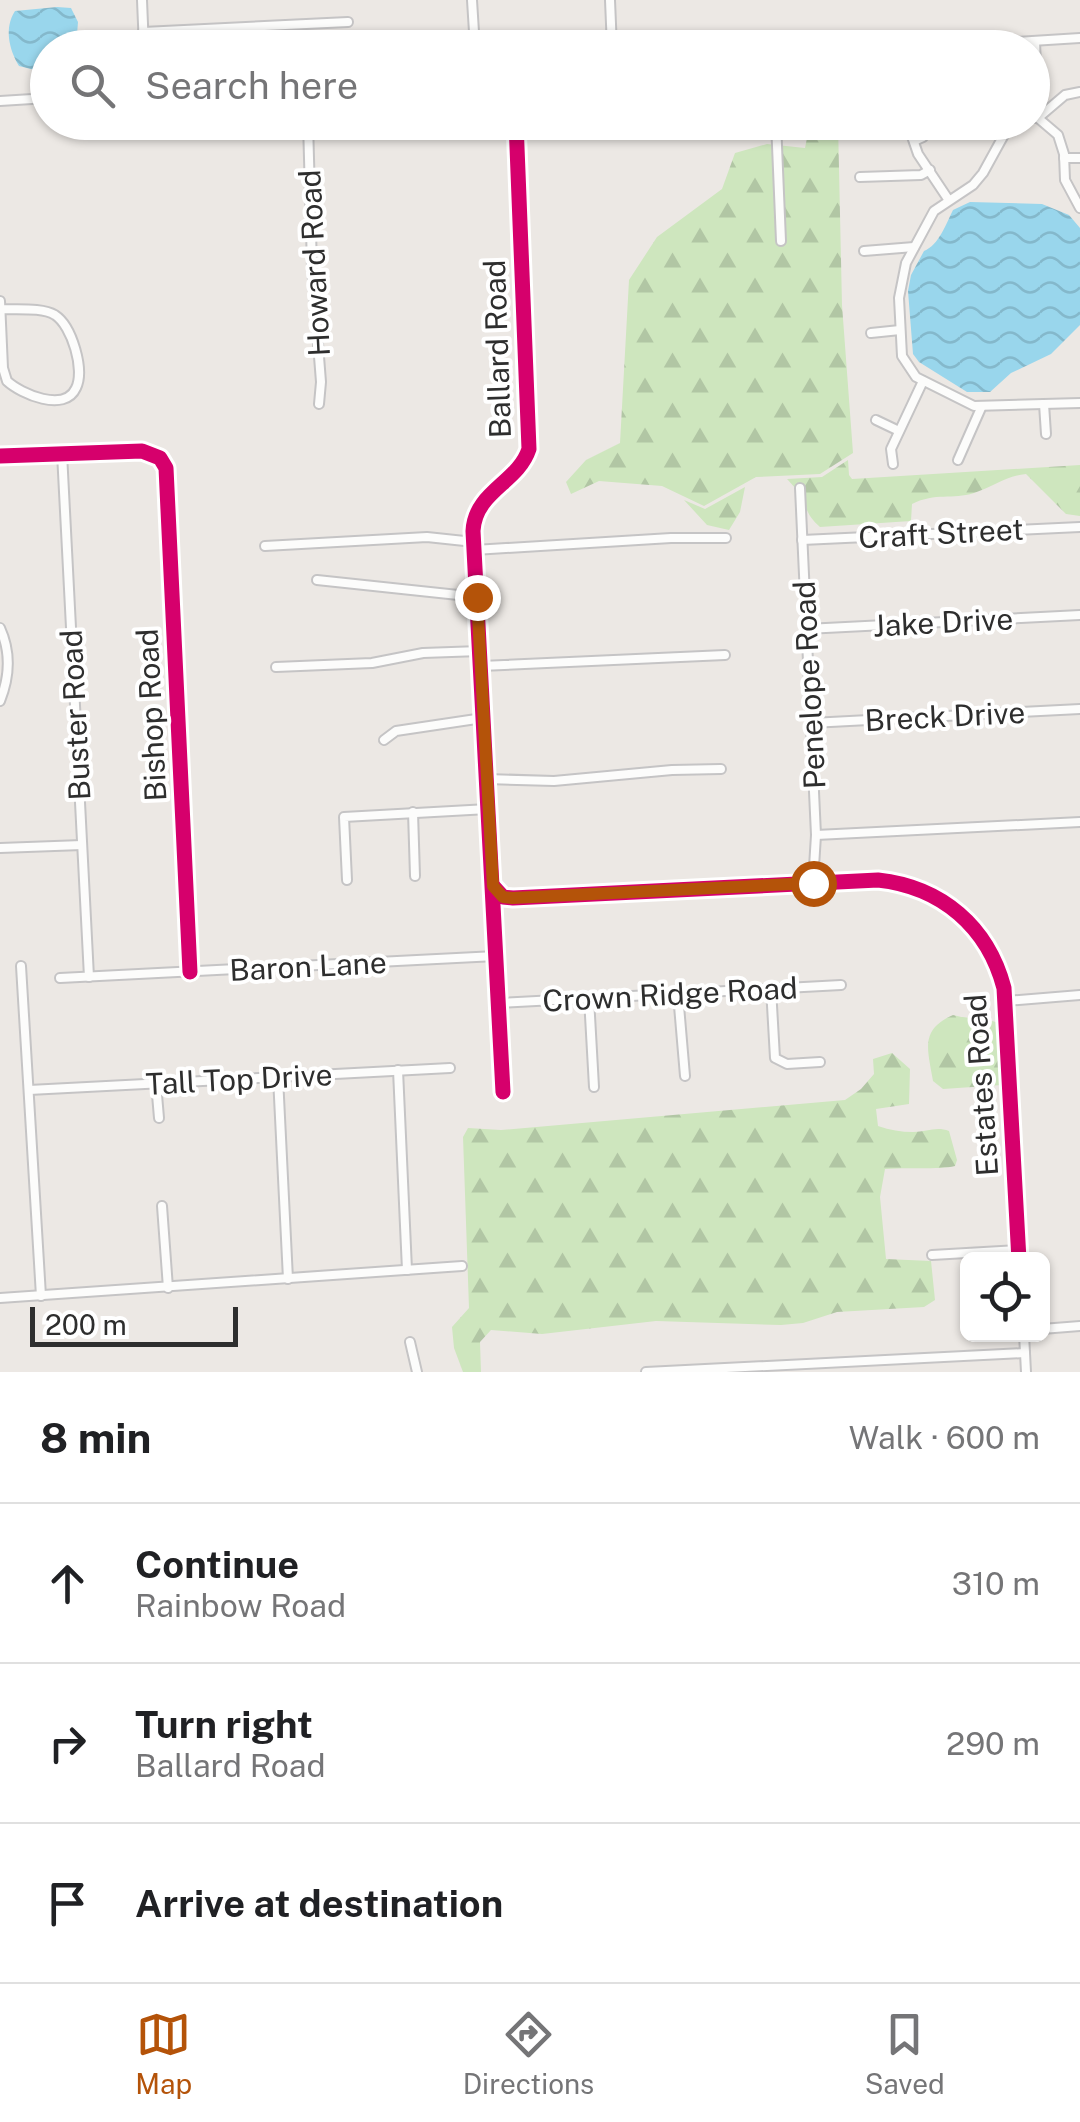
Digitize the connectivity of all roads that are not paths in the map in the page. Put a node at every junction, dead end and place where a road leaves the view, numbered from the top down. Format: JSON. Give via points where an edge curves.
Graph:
{"nodes":[{"id":1,"x":142,"y":0,"type":"edge"},
{"id":2,"x":472,"y":0,"type":"edge"},
{"id":3,"x":610,"y":0,"type":"edge"},
{"id":4,"x":348,"y":22,"type":"dead end"},
{"id":5,"x":144,"y":30,"type":"edge"},
{"id":6,"x":185,"y":30,"type":"edge"},
{"id":7,"x":474,"y":30,"type":"edge"},
{"id":8,"x":611,"y":30,"type":"edge"},
{"id":9,"x":1080,"y":38,"type":"edge"},
{"id":10,"x":1050,"y":40,"type":"edge"},
{"id":11,"x":1080,"y":92,"type":"edge"},
{"id":12,"x":30,"y":99,"type":"edge"},
{"id":13,"x":0,"y":101,"type":"edge"},
{"id":14,"x":1050,"y":107,"type":"edge"},
{"id":15,"x":1050,"y":129,"type":"edge"},
{"id":16,"x":308,"y":140,"type":"edge"},
{"id":17,"x":517,"y":140,"type":"edge"},
{"id":18,"x":777,"y":140,"type":"edge"},
{"id":19,"x":1001,"y":140,"type":"edge"},
{"id":20,"x":914,"y":141,"type":"edge"},
{"id":21,"x":1064,"y":158,"type":"junction"},
{"id":22,"x":1080,"y":158,"type":"edge"},
{"id":23,"x":930,"y":170,"type":"junction"},
{"id":24,"x":860,"y":177,"type":"dead end"},
{"id":25,"x":948,"y":199,"type":"junction"},
{"id":26,"x":1080,"y":208,"type":"edge"},
{"id":27,"x":781,"y":241,"type":"dead end"},
{"id":28,"x":914,"y":248,"type":"junction"},
{"id":29,"x":864,"y":251,"type":"dead end"},
{"id":30,"x":0,"y":301,"type":"edge"},
{"id":31,"x":0,"y":309,"type":"edge"},
{"id":32,"x":900,"y":330,"type":"junction"},
{"id":33,"x":871,"y":333,"type":"dead end"},
{"id":34,"x":922,"y":381,"type":"junction"},
{"id":35,"x":1080,"y":403,"type":"edge"},
{"id":36,"x":319,"y":404,"type":"dead end"},
{"id":37,"x":1044,"y":404,"type":"junction"},
{"id":38,"x":981,"y":408,"type":"junction"},
{"id":39,"x":876,"y":420,"type":"dead end"},
{"id":40,"x":898,"y":431,"type":"junction"},
{"id":41,"x":1046,"y":434,"type":"dead end"},
{"id":42,"x":62,"y":453,"type":"junction"},
{"id":43,"x":0,"y":456,"type":"edge"},
{"id":44,"x":958,"y":460,"type":"dead end"},
{"id":45,"x":892,"y":464,"type":"dead end"},
{"id":46,"x":800,"y":488,"type":"dead end"},
{"id":47,"x":1080,"y":527,"type":"edge"},
{"id":48,"x":726,"y":538,"type":"dead end"},
{"id":49,"x":802,"y":540,"type":"junction"},
{"id":50,"x":264,"y":546,"type":"dead end"},
{"id":51,"x":474,"y":546,"type":"junction"},
{"id":52,"x":317,"y":580,"type":"dead end"},
{"id":53,"x":477,"y":597,"type":"junction"},
{"id":54,"x":1080,"y":615,"type":"edge"},
{"id":55,"x":0,"y":628,"type":"edge"},
{"id":56,"x":806,"y":629,"type":"junction"},
{"id":57,"x":480,"y":651,"type":"junction"},
{"id":58,"x":725,"y":655,"type":"dead end"},
{"id":59,"x":276,"y":666,"type":"dead end"},
{"id":60,"x":480,"y":666,"type":"junction"},
{"id":61,"x":0,"y":701,"type":"edge"},
{"id":62,"x":1080,"y":709,"type":"edge"},
{"id":63,"x":484,"y":718,"type":"junction"},
{"id":64,"x":811,"y":723,"type":"junction"},
{"id":65,"x":384,"y":740,"type":"dead end"},
{"id":66,"x":721,"y":769,"type":"dead end"},
{"id":67,"x":486,"y":779,"type":"junction"},
{"id":68,"x":488,"y":809,"type":"junction"},
{"id":69,"x":412,"y":812,"type":"junction"},
{"id":70,"x":1080,"y":822,"type":"edge"},
{"id":71,"x":816,"y":836,"type":"junction"},
{"id":72,"x":82,"y":845,"type":"junction"},
{"id":73,"x":0,"y":848,"type":"edge"},
{"id":74,"x":415,"y":876,"type":"dead end"},
{"id":75,"x":347,"y":880,"type":"dead end"},
{"id":76,"x":813,"y":883,"type":"junction"},
{"id":77,"x":493,"y":886,"type":"junction"},
{"id":78,"x":496,"y":956,"type":"junction"},
{"id":79,"x":21,"y":966,"type":"dead end"},
{"id":80,"x":190,"y":972,"type":"junction"},
{"id":81,"x":88,"y":977,"type":"junction"},
{"id":82,"x":60,"y":978,"type":"dead end"},
{"id":83,"x":841,"y":985,"type":"dead end"},
{"id":84,"x":772,"y":988,"type":"junction"},
{"id":85,"x":678,"y":994,"type":"junction"},
{"id":86,"x":1080,"y":995,"type":"edge"},
{"id":87,"x":589,"y":998,"type":"junction"},
{"id":88,"x":1006,"y":1001,"type":"junction"},
{"id":89,"x":498,"y":1004,"type":"junction"},
{"id":90,"x":820,"y":1062,"type":"dead end"},
{"id":91,"x":450,"y":1068,"type":"dead end"},
{"id":92,"x":398,"y":1070,"type":"junction"},
{"id":93,"x":685,"y":1076,"type":"dead end"},
{"id":94,"x":278,"y":1077,"type":"junction"},
{"id":95,"x":156,"y":1083,"type":"junction"},
{"id":96,"x":594,"y":1086,"type":"dead end"},
{"id":97,"x":28,"y":1090,"type":"junction"},
{"id":98,"x":503,"y":1092,"type":"dead end"},
{"id":99,"x":160,"y":1118,"type":"dead end"},
{"id":100,"x":162,"y":1206,"type":"dead end"},
{"id":101,"x":1019,"y":1252,"type":"edge"},
{"id":102,"x":932,"y":1256,"type":"dead end"},
{"id":103,"x":960,"y":1256,"type":"edge"},
{"id":104,"x":462,"y":1266,"type":"dead end"},
{"id":105,"x":407,"y":1270,"type":"junction"},
{"id":106,"x":288,"y":1279,"type":"junction"},
{"id":107,"x":168,"y":1288,"type":"junction"},
{"id":108,"x":41,"y":1296,"type":"junction"},
{"id":109,"x":0,"y":1298,"type":"edge"},
{"id":110,"x":1080,"y":1326,"type":"edge"},
{"id":111,"x":1050,"y":1328,"type":"edge"},
{"id":112,"x":410,"y":1342,"type":"dead end"},
{"id":113,"x":1024,"y":1342,"type":"edge"},
{"id":114,"x":1024,"y":1353,"type":"junction"},
{"id":115,"x":839,"y":1367,"type":"edge"},
{"id":116,"x":734,"y":1370,"type":"edge"},
{"id":117,"x":416,"y":1372,"type":"edge"},
{"id":118,"x":646,"y":1372,"type":"edge"},
{"id":119,"x":1026,"y":1372,"type":"edge"}],
"edges":[{"from":1,"to":5,"type":"street"},
{"from":2,"to":7,"type":"street"},
{"from":3,"to":8,"type":"street"},
{"from":4,"to":6,"type":"street"},
{"from":9,"to":10,"type":"street"},
{"from":11,"to":14,"type":"street"},
{"from":12,"to":13,"type":"street"},
{"from":15,"to":21,"type":"street"},
{"from":16,"to":36,"type":"street","name":"Howard Road"},
{"from":17,"to":51,"type":"street","name":"Ballard Road","via":[[529,448],[523,464],[478,508]]},
{"from":18,"to":27,"type":"street"},
{"from":19,"to":25,"type":"street","via":[[984,174]]},
{"from":20,"to":23,"type":"street"},
{"from":21,"to":22,"type":"street"},
{"from":21,"to":26,"type":"street","via":[[1065,180]]},
{"from":23,"to":24,"type":"street"},
{"from":23,"to":25,"type":"street"},
{"from":25,"to":28,"type":"street"},
{"from":28,"to":29,"type":"street"},
{"from":28,"to":32,"type":"street","via":[[900,284]]},
{"from":30,"to":31,"type":"street"},
{"from":31,"to":31,"type":"street","via":[[6,381],[45,399],[73,394],[78,365],[58,316]]},
{"from":32,"to":33,"type":"street"},
{"from":32,"to":34,"type":"street","via":[[904,362]]},
{"from":34,"to":38,"type":"street"},
{"from":34,"to":40,"type":"street"},
{"from":35,"to":37,"type":"street"},
{"from":37,"to":38,"type":"street"},
{"from":37,"to":41,"type":"street"},
{"from":38,"to":44,"type":"street"},
{"from":39,"to":40,"type":"street"},
{"from":40,"to":45,"type":"street"},
{"from":42,"to":43,"type":"street"},
{"from":42,"to":72,"type":"street","name":"Buster Road"},
{"from":42,"to":80,"type":"street","name":"Bishop Road","via":[[142,451],[160,458],[168,476]]},
{"from":46,"to":49,"type":"street","name":"Penelope Road"},
{"from":47,"to":49,"type":"street","name":"Craft Street"},
{"from":48,"to":51,"type":"street"},
{"from":49,"to":56,"type":"street","name":"Penelope Road"},
{"from":50,"to":51,"type":"street","via":[[427,536]]},
{"from":51,"to":53,"type":"street","name":"Ballard Road"},
{"from":52,"to":53,"type":"street"},
{"from":53,"to":57,"type":"street","name":"Ballard Road"},
{"from":54,"to":56,"type":"street","name":"Jake Drive"},
{"from":55,"to":61,"type":"street","via":[[9,665]]},
{"from":56,"to":64,"type":"street","name":"Penelope Road"},
{"from":57,"to":59,"type":"street"},
{"from":57,"to":60,"type":"street","name":"Ballard Road"},
{"from":58,"to":60,"type":"street"},
{"from":60,"to":63,"type":"street","name":"Ballard Road"},
{"from":62,"to":64,"type":"street","name":"Breck Drive"},
{"from":63,"to":65,"type":"street","via":[[396,730]]},
{"from":63,"to":67,"type":"street","name":"Ballard Road"},
{"from":64,"to":71,"type":"street","name":"Penelope Road"},
{"from":66,"to":67,"type":"street"},
{"from":67,"to":68,"type":"street","name":"Ballard Road"},
{"from":68,"to":69,"type":"street"},
{"from":68,"to":77,"type":"street","name":"Ballard Road"},
{"from":69,"to":74,"type":"street"},
{"from":69,"to":75,"type":"street","via":[[344,817]]},
{"from":70,"to":71,"type":"street"},
{"from":71,"to":76,"type":"street","name":"Penelope Road"},
{"from":72,"to":73,"type":"street"},
{"from":72,"to":81,"type":"street","name":"Buster Road"},
{"from":76,"to":77,"type":"street","via":[[512,898]]},
{"from":76,"to":88,"type":"street","name":"Estates Road","via":[[878,880],[914,887],[950,905],[996,960]]},
{"from":77,"to":78,"type":"street","name":"Ballard Road"},
{"from":78,"to":80,"type":"street","name":"Baron Lane"},
{"from":78,"to":89,"type":"street","name":"Ballard Road"},
{"from":79,"to":97,"type":"street"},
{"from":80,"to":81,"type":"street","name":"Baron Lane"},
{"from":81,"to":82,"type":"street","name":"Baron Lane"},
{"from":83,"to":84,"type":"street","name":"Crown Ridge Road"},
{"from":84,"to":85,"type":"street","name":"Crown Ridge Road"},
{"from":84,"to":90,"type":"street","via":[[777,1061]]},
{"from":85,"to":87,"type":"street","name":"Crown Ridge Road"},
{"from":85,"to":93,"type":"street"},
{"from":86,"to":88,"type":"street"},
{"from":87,"to":89,"type":"street","name":"Crown Ridge Road"},
{"from":87,"to":96,"type":"street"},
{"from":88,"to":101,"type":"street","name":"Estates Road"},
{"from":89,"to":98,"type":"street","name":"Ballard Road"},
{"from":91,"to":92,"type":"street","name":"Tall Top Drive"},
{"from":92,"to":94,"type":"street","name":"Tall Top Drive"},
{"from":92,"to":105,"type":"street"},
{"from":94,"to":95,"type":"street","name":"Tall Top Drive"},
{"from":94,"to":106,"type":"street"},
{"from":95,"to":97,"type":"street","name":"Tall Top Drive"},
{"from":95,"to":99,"type":"street"},
{"from":97,"to":108,"type":"street"},
{"from":100,"to":107,"type":"street"},
{"from":102,"to":103,"type":"street"},
{"from":104,"to":105,"type":"street"},
{"from":105,"to":106,"type":"street"},
{"from":106,"to":107,"type":"street"},
{"from":107,"to":108,"type":"street"},
{"from":108,"to":109,"type":"street"},
{"from":110,"to":111,"type":"street"},
{"from":112,"to":117,"type":"street"},
{"from":113,"to":114,"type":"street"},
{"from":114,"to":115,"type":"street"},
{"from":114,"to":119,"type":"street"},
{"from":115,"to":116,"type":"street"},
{"from":116,"to":118,"type":"street"}]}
